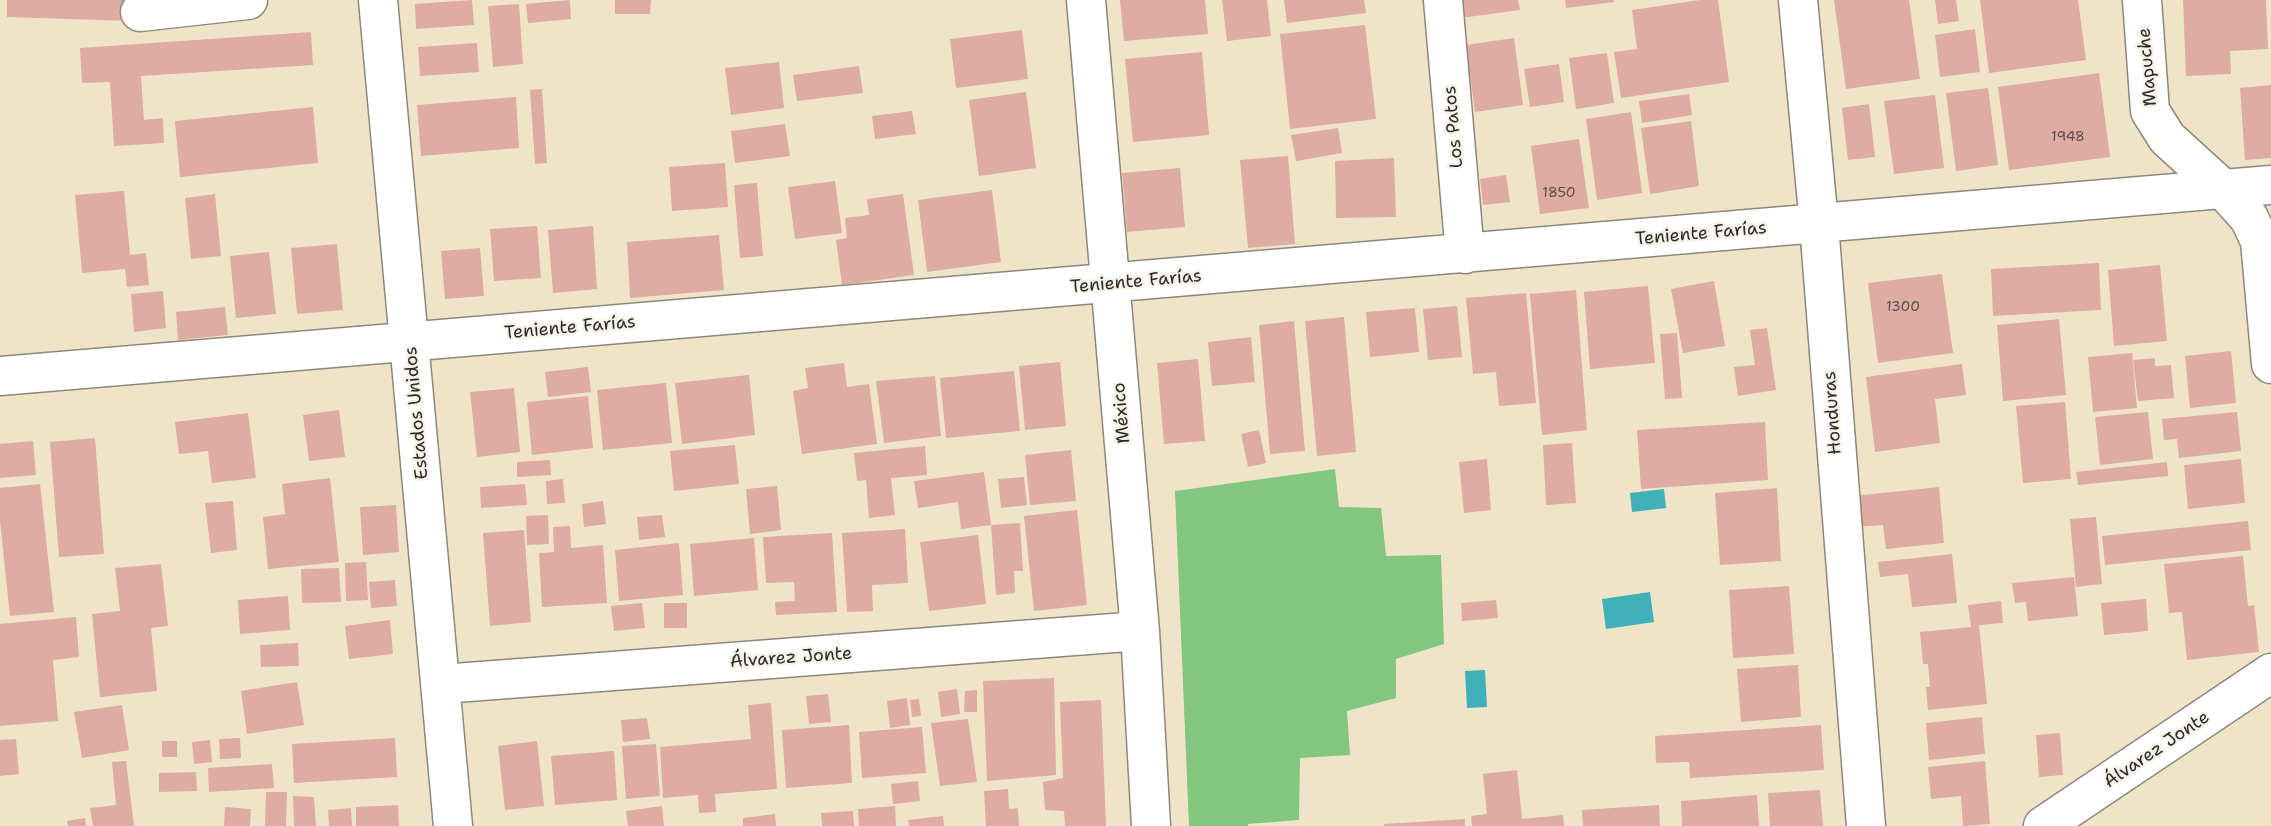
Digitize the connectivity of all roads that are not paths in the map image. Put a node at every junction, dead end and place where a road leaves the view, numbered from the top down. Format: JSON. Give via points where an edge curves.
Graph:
{"nodes":[{"id":1,"x":248,"y":0,"type":"edge"},
{"id":2,"x":379,"y":0,"type":"edge"},
{"id":3,"x":1086,"y":0,"type":"edge"},
{"id":4,"x":1443,"y":0,"type":"edge"},
{"id":5,"x":1798,"y":0,"type":"edge"},
{"id":6,"x":2142,"y":0,"type":"edge"},
{"id":7,"x":140,"y":12,"type":"dead end"},
{"id":8,"x":2271,"y":185,"type":"edge"},
{"id":9,"x":2223,"y":189,"type":"junction"},
{"id":10,"x":1819,"y":223,"type":"junction"},
{"id":11,"x":1465,"y":254,"type":"junction"},
{"id":12,"x":1111,"y":284,"type":"junction"},
{"id":13,"x":411,"y":342,"type":"junction"},
{"id":14,"x":2271,"y":364,"type":"edge"},
{"id":15,"x":0,"y":376,"type":"edge"},
{"id":16,"x":1140,"y":631,"type":"junction"},
{"id":17,"x":2271,"y":673,"type":"edge"},
{"id":18,"x":442,"y":684,"type":"junction"},
{"id":19,"x":453,"y":826,"type":"edge"},
{"id":20,"x":1151,"y":826,"type":"edge"},
{"id":21,"x":1866,"y":826,"type":"edge"},
{"id":22,"x":2043,"y":826,"type":"edge"}],
"edges":[{"from":1,"to":7,"type":"street"},
{"from":2,"to":13,"type":"street","name":"Estados Unidos"},
{"from":3,"to":12,"type":"street","name":"México"},
{"from":4,"to":11,"type":"street","name":"Los Patos"},
{"from":5,"to":10,"type":"street","name":"Honduras"},
{"from":6,"to":9,"type":"street","name":"Mapuche","via":[[2150,111],[2167,138]]},
{"from":8,"to":9,"type":"street","name":"Teniente Farías"},
{"from":9,"to":10,"type":"street","name":"Teniente Farías"},
{"from":9,"to":14,"type":"street","name":"Mapuche","via":[[2249,218],[2260,241]]},
{"from":10,"to":11,"type":"street","name":"Teniente Farías"},
{"from":10,"to":21,"type":"street","name":"Honduras"},
{"from":11,"to":12,"type":"street","name":"Teniente Farías"},
{"from":12,"to":13,"type":"street","name":"Teniente Farías"},
{"from":12,"to":16,"type":"street","name":"México"},
{"from":13,"to":15,"type":"street","name":"Teniente Farías"},
{"from":13,"to":18,"type":"street","name":"Estados Unidos"},
{"from":16,"to":18,"type":"street","name":"Álvarez Jonte"},
{"from":16,"to":20,"type":"street","name":"México"},
{"from":17,"to":22,"type":"street","name":"Álvarez Jonte"},
{"from":18,"to":19,"type":"street","name":"Estados Unidos"}]}
